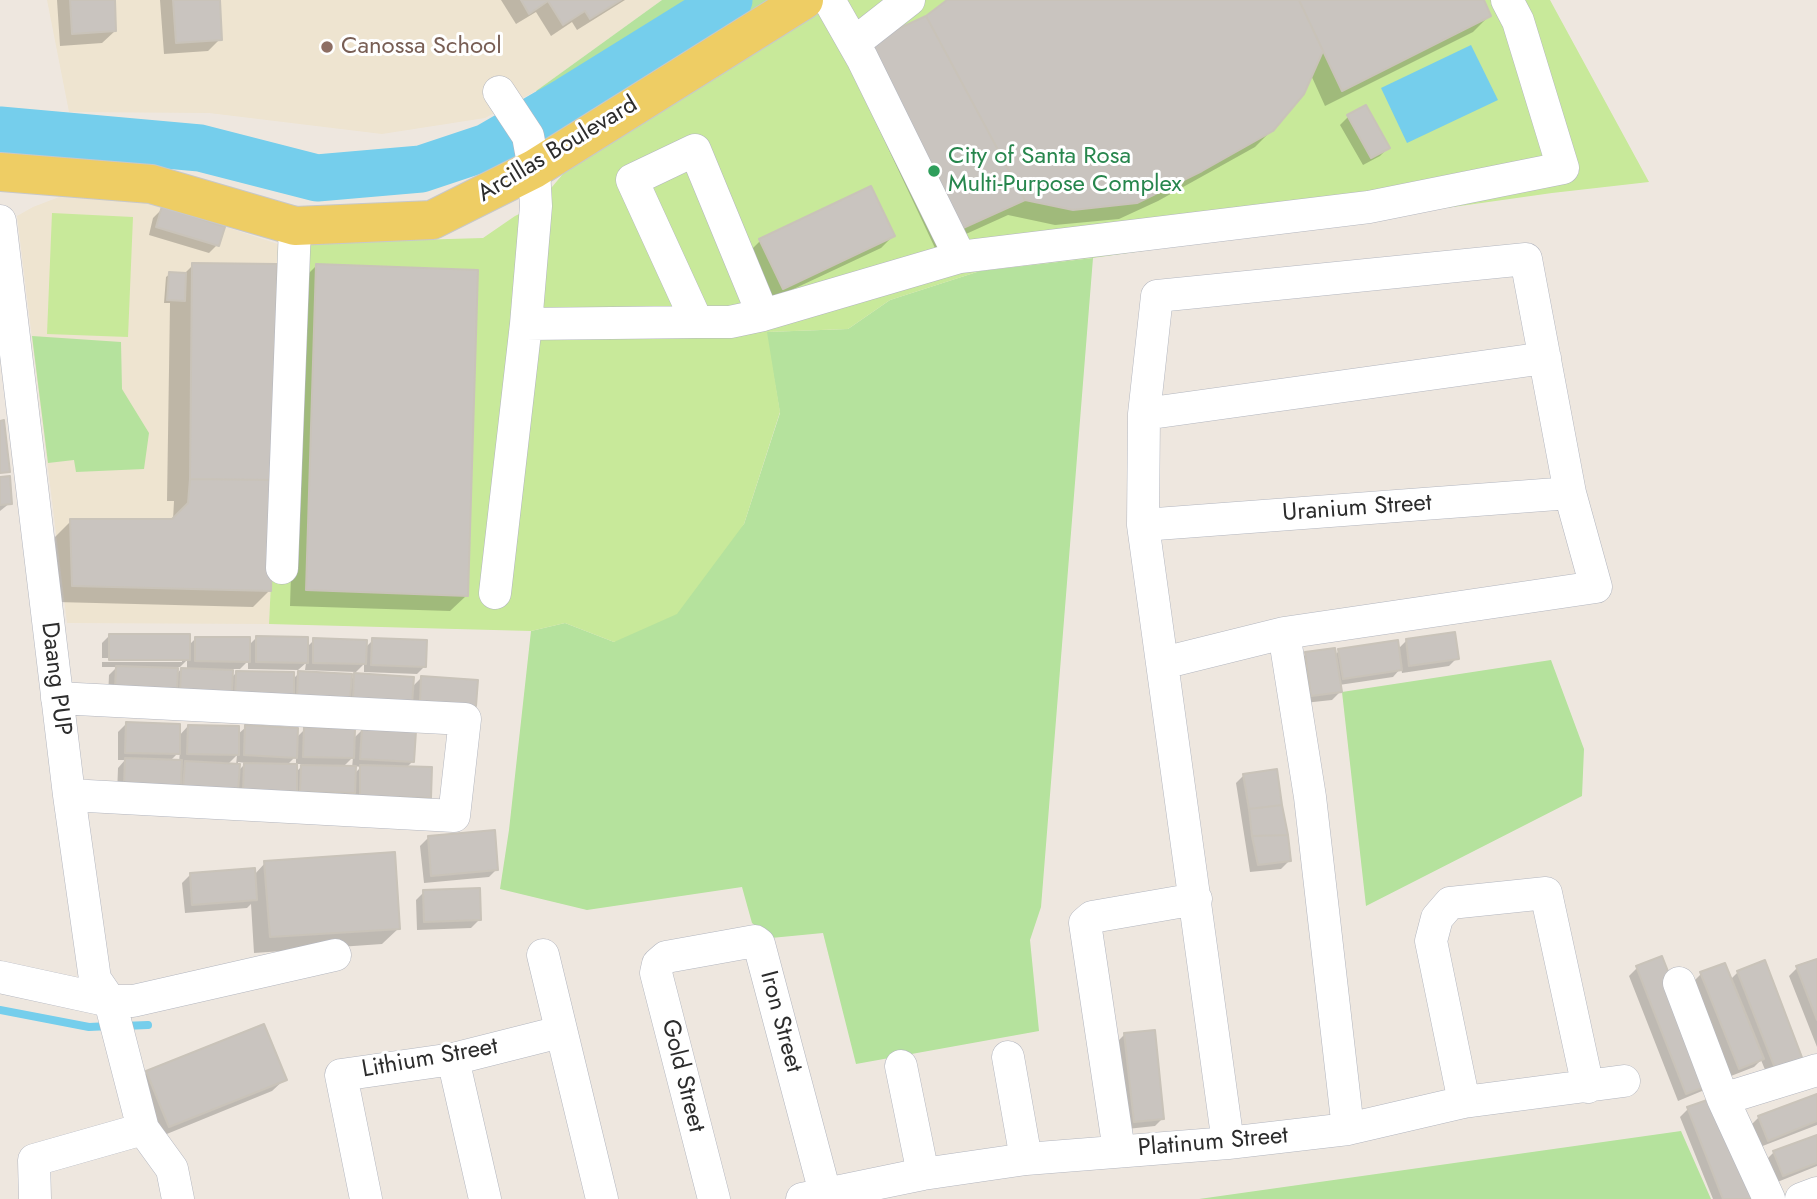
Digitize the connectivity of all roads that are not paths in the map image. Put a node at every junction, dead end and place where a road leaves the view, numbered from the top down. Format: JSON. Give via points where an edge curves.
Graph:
{"nodes":[{"id":1,"x":804,"y":0,"type":"edge"},
{"id":2,"x":829,"y":0,"type":"edge"},
{"id":3,"x":909,"y":0,"type":"edge"},
{"id":4,"x":1507,"y":0,"type":"edge"},
{"id":5,"x":854,"y":43,"type":"junction"},
{"id":6,"x":499,"y":92,"type":"dead end"},
{"id":7,"x":531,"y":153,"type":"junction"},
{"id":8,"x":0,"y":172,"type":"edge"},
{"id":9,"x":0,"y":221,"type":"edge"},
{"id":10,"x":295,"y":226,"type":"junction"},
{"id":11,"x":960,"y":257,"type":"junction"},
{"id":12,"x":763,"y":315,"type":"junction"},
{"id":13,"x":697,"y":322,"type":"junction"},
{"id":14,"x":526,"y":324,"type":"junction"},
{"id":15,"x":1545,"y":358,"type":"junction"},
{"id":16,"x":8,"y":361,"type":"edge"},
{"id":17,"x":1144,"y":414,"type":"junction"},
{"id":18,"x":1570,"y":493,"type":"junction"},
{"id":19,"x":1143,"y":525,"type":"junction"},
{"id":20,"x":282,"y":568,"type":"dead end"},
{"id":21,"x":495,"y":593,"type":"dead end"},
{"id":22,"x":1284,"y":633,"type":"junction"},
{"id":23,"x":1163,"y":663,"type":"junction"},
{"id":24,"x":57,"y":698,"type":"junction"},
{"id":25,"x":69,"y":795,"type":"junction"},
{"id":26,"x":1196,"y":899,"type":"junction"},
{"id":27,"x":335,"y":955,"type":"dead end"},
{"id":28,"x":543,"y":955,"type":"dead end"},
{"id":29,"x":666,"y":957,"type":"joint"},
{"id":30,"x":0,"y":977,"type":"edge"},
{"id":31,"x":1679,"y":983,"type":"dead end"},
{"id":32,"x":111,"y":1006,"type":"junction"},
{"id":33,"x":560,"y":1032,"type":"junction"},
{"id":34,"x":1008,"y":1057,"type":"dead end"},
{"id":35,"x":453,"y":1059,"type":"junction"},
{"id":36,"x":901,"y":1066,"type":"dead end"},
{"id":37,"x":1817,"y":1070,"type":"edge"},
{"id":38,"x":1624,"y":1081,"type":"dead end"},
{"id":39,"x":1588,"y":1087,"type":"junction"},
{"id":40,"x":1723,"y":1099,"type":"junction"},
{"id":41,"x":1464,"y":1102,"type":"junction"},
{"id":42,"x":143,"y":1129,"type":"junction"},
{"id":43,"x":1348,"y":1129,"type":"junction"},
{"id":44,"x":1228,"y":1143,"type":"junction"},
{"id":45,"x":1119,"y":1151,"type":"junction"},
{"id":46,"x":1026,"y":1159,"type":"junction"},
{"id":47,"x":923,"y":1174,"type":"junction"},
{"id":48,"x":1817,"y":1193,"type":"edge"},
{"id":49,"x":813,"y":1196,"type":"edge"},
{"id":50,"x":35,"y":1199,"type":"edge"},
{"id":51,"x":178,"y":1199,"type":"edge"},
{"id":52,"x":366,"y":1199,"type":"edge"},
{"id":53,"x":485,"y":1199,"type":"edge"},
{"id":54,"x":602,"y":1199,"type":"edge"},
{"id":55,"x":714,"y":1199,"type":"edge"},
{"id":56,"x":1769,"y":1199,"type":"edge"},
{"id":57,"x":1801,"y":1199,"type":"edge"}],
"edges":[{"from":1,"to":7,"type":"main road","name":"Arcillas Boulevard"},
{"from":2,"to":5,"type":"street"},
{"from":3,"to":5,"type":"street"},
{"from":4,"to":11,"type":"street","via":[[1518,21],[1563,168],[1369,207]]},
{"from":5,"to":11,"type":"street"},
{"from":6,"to":7,"type":"street"},
{"from":7,"to":10,"type":"main road","name":"Arcillas Boulevard","via":[[432,220]]},
{"from":7,"to":14,"type":"street","via":[[536,206]]},
{"from":8,"to":10,"type":"main road","name":"Arcillas Boulevard","via":[[151,184]]},
{"from":9,"to":16,"type":"street","name":"Daang PUP"},
{"from":10,"to":20,"type":"street"},
{"from":11,"to":12,"type":"street"},
{"from":12,"to":13,"type":"street"},
{"from":12,"to":13,"type":"street","via":[[695,150],[632,180]]},
{"from":13,"to":14,"type":"street"},
{"from":14,"to":21,"type":"street"},
{"from":15,"to":17,"type":"street"},
{"from":15,"to":17,"type":"street","via":[[1526,259],[1157,296]]},
{"from":15,"to":18,"type":"street"},
{"from":16,"to":24,"type":"street","name":"Daang PUP"},
{"from":17,"to":19,"type":"street"},
{"from":18,"to":19,"type":"street","name":"Uranium Street"},
{"from":18,"to":22,"type":"street","via":[[1596,587]]},
{"from":19,"to":23,"type":"street"},
{"from":22,"to":23,"type":"street"},
{"from":22,"to":43,"type":"street","via":[[1310,797]]},
{"from":23,"to":26,"type":"street"},
{"from":24,"to":25,"type":"street","name":"Daang PUP"},
{"from":24,"to":25,"type":"street","via":[[465,719],[454,816]]},
{"from":25,"to":32,"type":"street","name":"Daang PUP","via":[[95,979]]},
{"from":26,"to":44,"type":"street"},
{"from":26,"to":45,"type":"street","via":[[1092,917],[1086,923]]},
{"from":27,"to":32,"type":"street"},
{"from":28,"to":33,"type":"street"},
{"from":29,"to":49,"type":"street","name":"Iron Street","via":[[755,941],[760,944]]},
{"from":29,"to":55,"type":"street","name":"Gold Street","via":[[656,973]]},
{"from":30,"to":32,"type":"street"},
{"from":31,"to":40,"type":"street"},
{"from":32,"to":42,"type":"street","name":"Daang PUP"},
{"from":33,"to":35,"type":"street","name":"Lithium Street"},
{"from":33,"to":54,"type":"street"},
{"from":34,"to":46,"type":"street"},
{"from":35,"to":52,"type":"street","name":"Lithium Street","via":[[341,1075]]},
{"from":35,"to":53,"type":"street"},
{"from":36,"to":47,"type":"street"},
{"from":37,"to":40,"type":"street"},
{"from":38,"to":39,"type":"street","name":"Platinum Street"},
{"from":39,"to":41,"type":"street","name":"Platinum Street"},
{"from":39,"to":41,"type":"street","via":[[1546,893],[1450,903],[1437,918],[1431,941]]},
{"from":40,"to":56,"type":"street"},
{"from":41,"to":43,"type":"street","name":"Platinum Street"},
{"from":42,"to":50,"type":"street","via":[[34,1160]]},
{"from":42,"to":51,"type":"street","via":[[172,1169]]},
{"from":43,"to":44,"type":"street","name":"Platinum Street"},
{"from":44,"to":45,"type":"street","name":"Platinum Street"},
{"from":45,"to":46,"type":"street","name":"Platinum Street"},
{"from":46,"to":47,"type":"street","name":"Platinum Street"},
{"from":47,"to":49,"type":"street","name":"Platinum Street"},
{"from":48,"to":57,"type":"street"}]}
